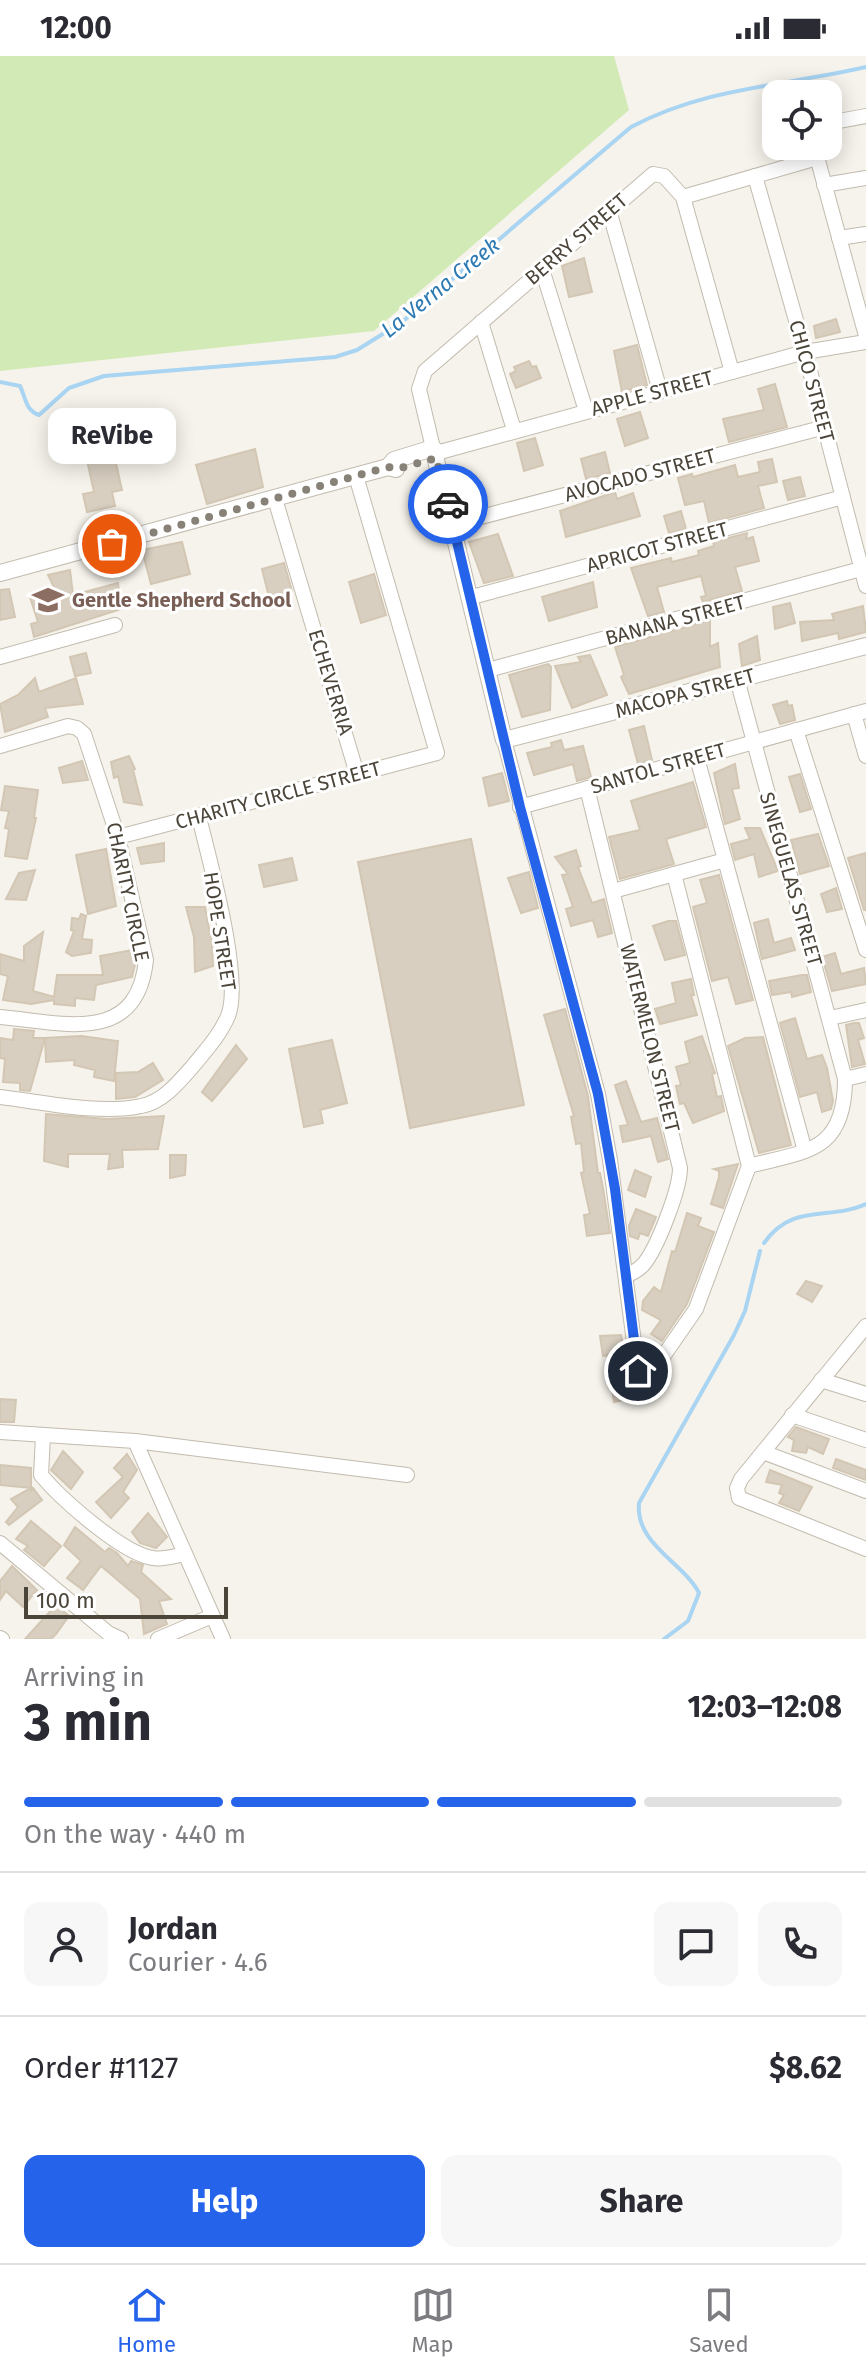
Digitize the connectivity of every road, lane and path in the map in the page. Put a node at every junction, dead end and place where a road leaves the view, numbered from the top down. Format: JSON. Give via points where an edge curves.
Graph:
{"nodes":[{"id":1,"x":866,"y":116,"type":"edge"},
{"id":2,"x":842,"y":120,"type":"edge"},
{"id":3,"x":795,"y":160,"type":"edge"},
{"id":4,"x":817,"y":160,"type":"edge"},
{"id":5,"x":755,"y":176,"type":"junction"},
{"id":6,"x":866,"y":178,"type":"edge"},
{"id":7,"x":824,"y":185,"type":"junction"},
{"id":8,"x":683,"y":197,"type":"junction"},
{"id":9,"x":609,"y":210,"type":"junction"},
{"id":10,"x":866,"y":234,"type":"edge"},
{"id":11,"x":839,"y":238,"type":"junction"},
{"id":12,"x":542,"y":269,"type":"junction"},
{"id":13,"x":860,"y":290,"type":"edge"},
{"id":14,"x":481,"y":322,"type":"junction"},
{"id":15,"x":866,"y":339,"type":"edge"},
{"id":16,"x":805,"y":352,"type":"junction"},
{"id":17,"x":732,"y":372,"type":"junction"},
{"id":18,"x":660,"y":391,"type":"junction"},
{"id":19,"x":586,"y":411,"type":"junction"},
{"id":20,"x":825,"y":427,"type":"junction"},
{"id":21,"x":514,"y":430,"type":"junction"},
{"id":22,"x":436,"y":453,"type":"junction"},
{"id":23,"x":356,"y":476,"type":"junction"},
{"id":24,"x":843,"y":497,"type":"junction"},
{"id":25,"x":275,"y":499,"type":"junction"},
{"id":26,"x":454,"y":524,"type":"junction"},
{"id":27,"x":861,"y":569,"type":"junction"},
{"id":28,"x":0,"y":573,"type":"edge"},
{"id":29,"x":866,"y":586,"type":"edge"},
{"id":30,"x":472,"y":597,"type":"junction"},
{"id":31,"x":115,"y":625,"type":"dead end"},
{"id":32,"x":866,"y":646,"type":"edge"},
{"id":33,"x":0,"y":657,"type":"edge"},
{"id":34,"x":488,"y":670,"type":"junction"},
{"id":35,"x":737,"y":679,"type":"junction"},
{"id":36,"x":860,"y":712,"type":"edge"},
{"id":37,"x":796,"y":730,"type":"junction"},
{"id":38,"x":504,"y":740,"type":"junction"},
{"id":39,"x":752,"y":741,"type":"junction"},
{"id":40,"x":0,"y":746,"type":"edge"},
{"id":41,"x":866,"y":756,"type":"edge"},
{"id":42,"x":697,"y":758,"type":"junction"},
{"id":43,"x":357,"y":774,"type":"junction"},
{"id":44,"x":587,"y":788,"type":"junction"},
{"id":45,"x":520,"y":807,"type":"junction"},
{"id":46,"x":199,"y":817,"type":"junction"},
{"id":47,"x":118,"y":837,"type":"junction"},
{"id":48,"x":725,"y":860,"type":"junction"},
{"id":49,"x":674,"y":874,"type":"junction"},
{"id":50,"x":613,"y":891,"type":"junction"},
{"id":51,"x":866,"y":950,"type":"edge"},
{"id":52,"x":866,"y":1010,"type":"edge"},
{"id":53,"x":0,"y":1017,"type":"edge"},
{"id":54,"x":830,"y":1018,"type":"junction"},
{"id":55,"x":866,"y":1074,"type":"edge"},
{"id":56,"x":845,"y":1079,"type":"junction"},
{"id":57,"x":0,"y":1097,"type":"edge"},
{"id":58,"x":805,"y":1151,"type":"junction"},
{"id":59,"x":749,"y":1166,"type":"junction"},
{"id":60,"x":627,"y":1275,"type":"junction"},
{"id":61,"x":866,"y":1326,"type":"edge"},
{"id":62,"x":860,"y":1342,"type":"edge"},
{"id":63,"x":821,"y":1380,"type":"junction"},
{"id":64,"x":866,"y":1394,"type":"edge"},
{"id":65,"x":792,"y":1415,"type":"junction"},
{"id":66,"x":0,"y":1432,"type":"edge"},
{"id":67,"x":43,"y":1436,"type":"junction"},
{"id":68,"x":866,"y":1440,"type":"edge"},
{"id":69,"x":135,"y":1441,"type":"junction"},
{"id":70,"x":763,"y":1452,"type":"junction"},
{"id":71,"x":407,"y":1475,"type":"dead end"},
{"id":72,"x":866,"y":1491,"type":"edge"},
{"id":73,"x":0,"y":1543,"type":"edge"},
{"id":74,"x":866,"y":1549,"type":"edge"},
{"id":75,"x":185,"y":1554,"type":"junction"},
{"id":76,"x":212,"y":1616,"type":"junction"},
{"id":77,"x":121,"y":1639,"type":"edge"},
{"id":78,"x":158,"y":1639,"type":"edge"},
{"id":79,"x":223,"y":1639,"type":"edge"}],
"edges":[{"from":1,"to":2,"type":"street"},
{"from":3,"to":5,"type":"street"},
{"from":4,"to":7,"type":"street"},
{"from":5,"to":8,"type":"street"},
{"from":5,"to":16,"type":"street","name":"CHICO STREET"},
{"from":6,"to":7,"type":"street"},
{"from":7,"to":11,"type":"street"},
{"from":8,"to":9,"type":"street","name":"BERRY STREET","via":[[658,173]]},
{"from":8,"to":17,"type":"street"},
{"from":9,"to":12,"type":"street","name":"BERRY STREET"},
{"from":9,"to":18,"type":"street"},
{"from":10,"to":11,"type":"street"},
{"from":11,"to":13,"type":"street"},
{"from":12,"to":14,"type":"street","name":"BERRY STREET"},
{"from":12,"to":19,"type":"street"},
{"from":13,"to":15,"type":"street"},
{"from":14,"to":21,"type":"street"},
{"from":14,"to":22,"type":"street","name":"BERRY STREET","via":[[430,365],[419,381]]},
{"from":15,"to":16,"type":"street","name":"APPLE STREET"},
{"from":16,"to":17,"type":"street","name":"APPLE STREET"},
{"from":16,"to":20,"type":"street","name":"CHICO STREET"},
{"from":17,"to":18,"type":"street","name":"APPLE STREET"},
{"from":18,"to":19,"type":"street","name":"APPLE STREET"},
{"from":19,"to":21,"type":"street","name":"APPLE STREET"},
{"from":20,"to":24,"type":"street","name":"CHICO STREET"},
{"from":20,"to":26,"type":"street","name":"AVOCADO STREET"},
{"from":21,"to":22,"type":"street","name":"APPLE STREET"},
{"from":22,"to":23,"type":"street","name":"APPLE STREET","via":[[394,460],[388,467]]},
{"from":22,"to":26,"type":"street"},
{"from":23,"to":25,"type":"street","name":"APPLE STREET"},
{"from":23,"to":43,"type":"street","name":"CHARITY CIRCLE STREET","via":[[437,753]]},
{"from":24,"to":27,"type":"street","name":"CHICO STREET"},
{"from":24,"to":30,"type":"street","name":"APRICOT STREET"},
{"from":25,"to":28,"type":"street","name":"APPLE STREET"},
{"from":25,"to":43,"type":"street","name":"ECHEVERRIA"},
{"from":26,"to":30,"type":"street"},
{"from":27,"to":29,"type":"street","name":"CHICO STREET"},
{"from":27,"to":34,"type":"street","name":"BANANA STREET"},
{"from":30,"to":34,"type":"street"},
{"from":31,"to":33,"type":"street"},
{"from":32,"to":35,"type":"street","name":"MACOPA STREET"},
{"from":34,"to":38,"type":"street"},
{"from":35,"to":38,"type":"street","name":"MACOPA STREET"},
{"from":35,"to":39,"type":"street","name":"SINEGUELAS STREET"},
{"from":36,"to":37,"type":"street","name":"SANTOL STREET"},
{"from":36,"to":41,"type":"street"},
{"from":37,"to":39,"type":"street","name":"SANTOL STREET"},
{"from":37,"to":51,"type":"street"},
{"from":38,"to":45,"type":"street"},
{"from":39,"to":42,"type":"street","name":"SANTOL STREET"},
{"from":39,"to":54,"type":"street","name":"SINEGUELAS STREET"},
{"from":40,"to":47,"type":"street","name":"CHARITY CIRCLE","via":[[77,728],[88,742]]},
{"from":42,"to":44,"type":"street","name":"SANTOL STREET"},
{"from":42,"to":48,"type":"street"},
{"from":43,"to":46,"type":"street","name":"CHARITY CIRCLE STREET"},
{"from":44,"to":45,"type":"street","name":"SANTOL STREET"},
{"from":44,"to":50,"type":"street","name":"WATERMELON STREET"},
{"from":45,"to":60,"type":"street","via":[[598,1094]]},
{"from":46,"to":47,"type":"street","name":"CHARITY CIRCLE STREET"},
{"from":46,"to":57,"type":"street","name":"HOPE STREET","via":[[232,995],[218,1036],[151,1104],[106,1108]]},
{"from":47,"to":53,"type":"street","name":"CHARITY CIRCLE","via":[[146,960],[136,994],[110,1021],[91,1025]]},
{"from":48,"to":49,"type":"street"},
{"from":48,"to":58,"type":"street"},
{"from":49,"to":50,"type":"street"},
{"from":49,"to":59,"type":"street"},
{"from":50,"to":60,"type":"street","name":"WATERMELON STREET","via":[[681,1174],[649,1256]]},
{"from":52,"to":54,"type":"street"},
{"from":54,"to":56,"type":"street","name":"SINEGUELAS STREET"},
{"from":55,"to":56,"type":"street"},
{"from":56,"to":58,"type":"street","via":[[834,1130],[825,1142]]},
{"from":58,"to":59,"type":"street"},
{"from":59,"to":60,"type":"street","via":[[696,1309],[662,1358],[639,1375]]},
{"from":61,"to":62,"type":"street"},
{"from":62,"to":63,"type":"street"},
{"from":63,"to":64,"type":"street"},
{"from":63,"to":65,"type":"street"},
{"from":65,"to":68,"type":"street"},
{"from":65,"to":70,"type":"street"},
{"from":66,"to":67,"type":"street"},
{"from":67,"to":69,"type":"street"},
{"from":67,"to":75,"type":"street","via":[[41,1475],[51,1487],[138,1553],[154,1559]]},
{"from":69,"to":71,"type":"street"},
{"from":69,"to":75,"type":"street"},
{"from":70,"to":72,"type":"street"},
{"from":70,"to":74,"type":"street","via":[[741,1479],[739,1498]]},
{"from":73,"to":77,"type":"street"},
{"from":75,"to":76,"type":"street"},
{"from":76,"to":78,"type":"street"},
{"from":76,"to":79,"type":"street"}]}
